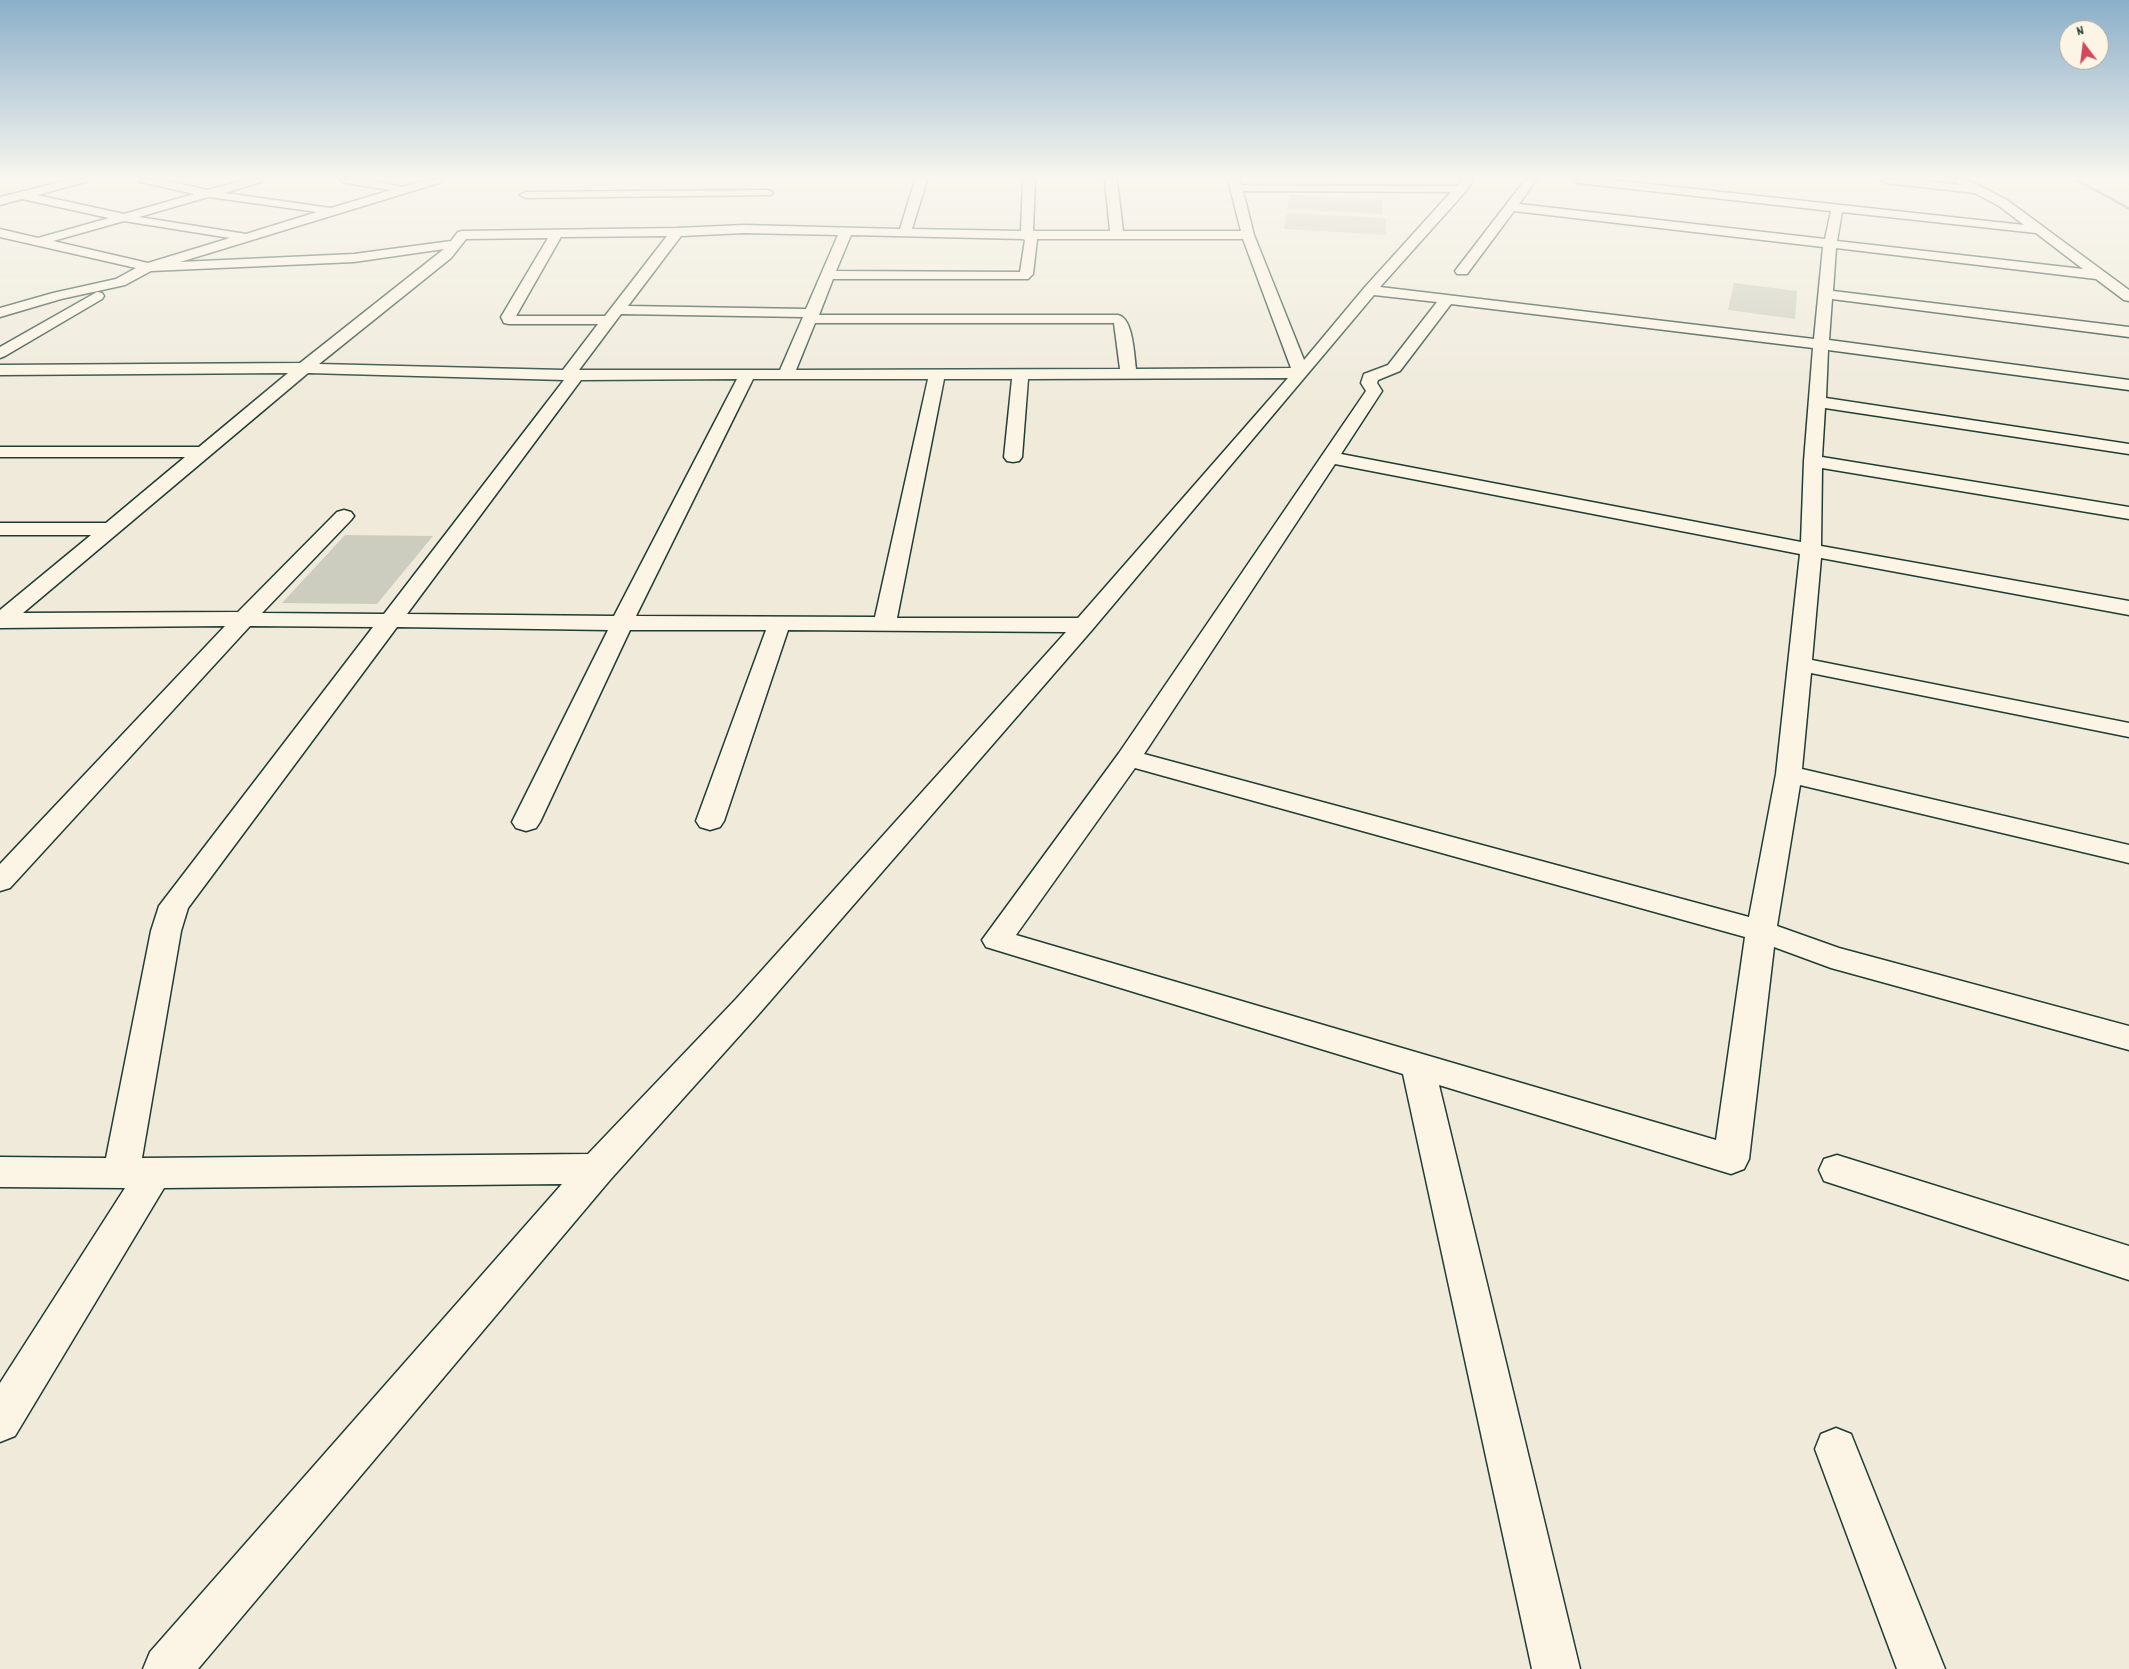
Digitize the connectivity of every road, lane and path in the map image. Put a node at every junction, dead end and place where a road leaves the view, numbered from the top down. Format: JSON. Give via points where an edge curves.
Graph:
{"nodes":[{"id":1,"x":107,"y":258,"type":"edge"},
{"id":2,"x":180,"y":258,"type":"edge"},
{"id":3,"x":347,"y":258,"type":"edge"},
{"id":4,"x":442,"y":258,"type":"edge"},
{"id":5,"x":542,"y":258,"type":"edge"},
{"id":6,"x":657,"y":258,"type":"edge"},
{"id":7,"x":835,"y":258,"type":"edge"},
{"id":8,"x":1028,"y":258,"type":"edge"},
{"id":9,"x":1257,"y":258,"type":"edge"},
{"id":10,"x":1399,"y":258,"type":"edge"},
{"id":11,"x":1472,"y":258,"type":"edge"},
{"id":12,"x":1829,"y":258,"type":"edge"},
{"id":13,"x":1946,"y":258,"type":"edge"},
{"id":14,"x":2077,"y":258,"type":"edge"},
{"id":15,"x":148,"y":268,"type":"junction"},
{"id":16,"x":1462,"y":271,"type":"dead end"},
{"id":17,"x":828,"y":275,"type":"junction"},
{"id":18,"x":2100,"y":275,"type":"junction"},
{"id":19,"x":120,"y":282,"type":"junction"},
{"id":20,"x":1370,"y":290,"type":"junction"},
{"id":21,"x":1826,"y":294,"type":"junction"},
{"id":22,"x":2129,"y":297,"type":"edge"},
{"id":23,"x":1448,"y":298,"type":"junction"},
{"id":24,"x":0,"y":313,"type":"edge"},
{"id":25,"x":613,"y":315,"type":"junction"},
{"id":26,"x":812,"y":316,"type":"junction"},
{"id":27,"x":2129,"y":332,"type":"edge"},
{"id":28,"x":1820,"y":344,"type":"junction"},
{"id":29,"x":0,"y":353,"type":"edge"},
{"id":30,"x":304,"y":368,"type":"junction"},
{"id":31,"x":0,"y":370,"type":"edge"},
{"id":32,"x":1301,"y":373,"type":"junction"},
{"id":33,"x":1129,"y":374,"type":"junction"},
{"id":34,"x":572,"y":375,"type":"junction"},
{"id":35,"x":746,"y":375,"type":"junction"},
{"id":36,"x":786,"y":375,"type":"junction"},
{"id":37,"x":937,"y":375,"type":"junction"},
{"id":38,"x":1020,"y":375,"type":"junction"},
{"id":39,"x":2129,"y":385,"type":"edge"},
{"id":40,"x":1818,"y":402,"type":"junction"},
{"id":41,"x":2129,"y":449,"type":"edge"},
{"id":42,"x":0,"y":452,"type":"edge"},
{"id":43,"x":204,"y":452,"type":"junction"},
{"id":44,"x":1013,"y":456,"type":"dead end"},
{"id":45,"x":1329,"y":458,"type":"junction"},
{"id":46,"x":1813,"y":461,"type":"junction"},
{"id":47,"x":2129,"y":513,"type":"edge"},
{"id":48,"x":344,"y":516,"type":"dead end"},
{"id":49,"x":0,"y":529,"type":"edge"},
{"id":50,"x":109,"y":529,"type":"junction"},
{"id":51,"x":1810,"y":550,"type":"junction"},
{"id":52,"x":2129,"y":608,"type":"edge"},
{"id":53,"x":244,"y":619,"type":"junction"},
{"id":54,"x":1,"y":620,"type":"edge"},
{"id":55,"x":389,"y":621,"type":"junction"},
{"id":56,"x":622,"y":623,"type":"junction"},
{"id":57,"x":779,"y":624,"type":"junction"},
{"id":58,"x":885,"y":624,"type":"junction"},
{"id":59,"x":1084,"y":625,"type":"junction"},
{"id":60,"x":1799,"y":664,"type":"junction"},
{"id":61,"x":2129,"y":730,"type":"edge"},
{"id":62,"x":1129,"y":758,"type":"junction"},
{"id":63,"x":1789,"y":774,"type":"junction"},
{"id":64,"x":710,"y":821,"type":"dead end"},
{"id":65,"x":526,"y":822,"type":"dead end"},
{"id":66,"x":2129,"y":854,"type":"edge"},
{"id":67,"x":0,"y":881,"type":"edge"},
{"id":68,"x":1761,"y":931,"type":"junction"},
{"id":69,"x":2129,"y":1038,"type":"edge"},
{"id":70,"x":1418,"y":1066,"type":"junction"},
{"id":71,"x":597,"y":1169,"type":"junction"},
{"id":72,"x":1837,"y":1170,"type":"dead end"},
{"id":73,"x":0,"y":1172,"type":"edge"},
{"id":74,"x":137,"y":1173,"type":"junction"},
{"id":75,"x":2129,"y":1263,"type":"edge"},
{"id":76,"x":0,"y":1421,"type":"edge"},
{"id":77,"x":1836,"y":1449,"type":"dead end"},
{"id":78,"x":167,"y":1669,"type":"edge"},
{"id":79,"x":1556,"y":1669,"type":"edge"},
{"id":80,"x":1921,"y":1669,"type":"edge"}],
"edges":[{"from":1,"to":15,"type":"street"},
{"from":2,"to":15,"type":"street"},
{"from":3,"to":15,"type":"street"},
{"from":4,"to":30,"type":"street"},
{"from":5,"to":25,"type":"street","via":[[509,320]]},
{"from":6,"to":25,"type":"street"},
{"from":7,"to":17,"type":"street"},
{"from":8,"to":17,"type":"street","via":[[1023,276]]},
{"from":9,"to":32,"type":"street"},
{"from":10,"to":20,"type":"street"},
{"from":11,"to":16,"type":"street"},
{"from":12,"to":21,"type":"street"},
{"from":13,"to":18,"type":"street"},
{"from":14,"to":18,"type":"street"},
{"from":15,"to":19,"type":"street"},
{"from":17,"to":26,"type":"street"},
{"from":18,"to":22,"type":"street"},
{"from":19,"to":24,"type":"street"},
{"from":19,"to":29,"type":"street"},
{"from":20,"to":23,"type":"street"},
{"from":20,"to":32,"type":"street"},
{"from":21,"to":27,"type":"street"},
{"from":21,"to":28,"type":"street"},
{"from":23,"to":28,"type":"street"},
{"from":23,"to":45,"type":"street","via":[[1394,368],[1370,377],[1369,383],[1374,391]]},
{"from":25,"to":26,"type":"street"},
{"from":25,"to":34,"type":"street"},
{"from":26,"to":33,"type":"street","via":[[1118,319]]},
{"from":26,"to":36,"type":"street"},
{"from":28,"to":39,"type":"street"},
{"from":28,"to":40,"type":"street"},
{"from":30,"to":31,"type":"street"},
{"from":30,"to":34,"type":"street"},
{"from":30,"to":43,"type":"street"},
{"from":32,"to":33,"type":"street"},
{"from":32,"to":59,"type":"street"},
{"from":33,"to":38,"type":"street"},
{"from":34,"to":35,"type":"street"},
{"from":34,"to":55,"type":"street"},
{"from":35,"to":36,"type":"street"},
{"from":35,"to":56,"type":"street"},
{"from":36,"to":37,"type":"street"},
{"from":37,"to":38,"type":"street"},
{"from":37,"to":58,"type":"street"},
{"from":38,"to":44,"type":"street"},
{"from":40,"to":41,"type":"street"},
{"from":40,"to":46,"type":"street"},
{"from":42,"to":43,"type":"street"},
{"from":43,"to":50,"type":"street"},
{"from":45,"to":51,"type":"street"},
{"from":45,"to":62,"type":"street"},
{"from":46,"to":47,"type":"street"},
{"from":46,"to":51,"type":"street"},
{"from":48,"to":53,"type":"street"},
{"from":49,"to":50,"type":"street"},
{"from":50,"to":54,"type":"street"},
{"from":51,"to":52,"type":"street"},
{"from":51,"to":60,"type":"street"},
{"from":53,"to":54,"type":"street"},
{"from":53,"to":55,"type":"street"},
{"from":53,"to":67,"type":"street"},
{"from":55,"to":56,"type":"street"},
{"from":55,"to":74,"type":"street","via":[[174,906],[166,931]]},
{"from":56,"to":57,"type":"street"},
{"from":56,"to":65,"type":"street"},
{"from":57,"to":58,"type":"street"},
{"from":57,"to":64,"type":"street"},
{"from":58,"to":59,"type":"street"},
{"from":59,"to":71,"type":"street","via":[[747,1007]]},
{"from":60,"to":61,"type":"street"},
{"from":60,"to":63,"type":"street"},
{"from":62,"to":68,"type":"street"},
{"from":62,"to":70,"type":"street","via":[[997,940]]},
{"from":63,"to":66,"type":"street"},
{"from":63,"to":68,"type":"street"},
{"from":68,"to":69,"type":"street","via":[[1831,957]]},
{"from":68,"to":70,"type":"street","via":[[1731,1159]]},
{"from":70,"to":79,"type":"street"},
{"from":71,"to":74,"type":"street"},
{"from":71,"to":78,"type":"street"},
{"from":72,"to":75,"type":"street"},
{"from":73,"to":74,"type":"street"},
{"from":74,"to":76,"type":"street"},
{"from":77,"to":80,"type":"street"}]}
